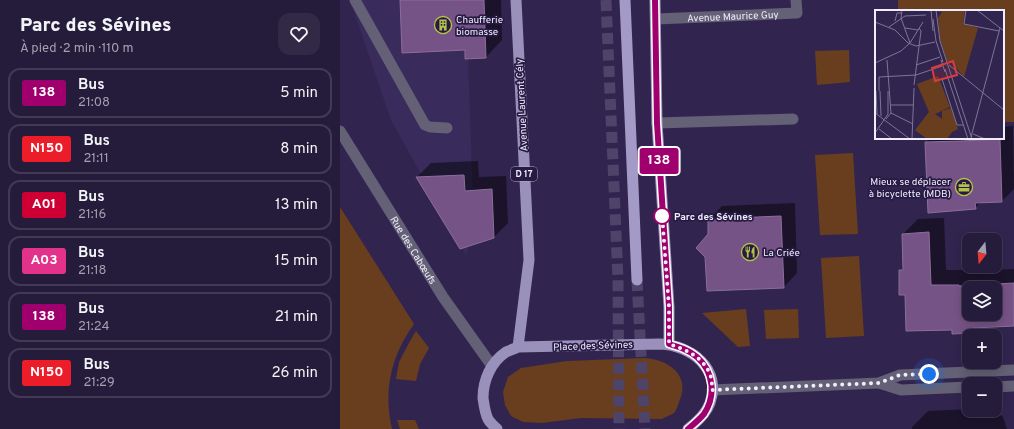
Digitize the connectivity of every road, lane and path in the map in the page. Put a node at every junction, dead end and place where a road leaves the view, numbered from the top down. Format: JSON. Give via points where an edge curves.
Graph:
{"nodes":[{"id":1,"x":355,"y":0,"type":"edge"},
{"id":2,"x":516,"y":0,"type":"edge"},
{"id":3,"x":626,"y":0,"type":"edge"},
{"id":4,"x":655,"y":0,"type":"edge"},
{"id":5,"x":796,"y":0,"type":"edge"},
{"id":6,"x":656,"y":19,"type":"junction"},
{"id":7,"x":793,"y":118,"type":"dead end"},
{"id":8,"x":657,"y":123,"type":"junction"},
{"id":9,"x":447,"y":128,"type":"dead end"},
{"id":10,"x":340,"y":131,"type":"edge"},
{"id":11,"x":637,"y":280,"type":"tunnel mouth"},
{"id":12,"x":669,"y":344,"type":"junction"},
{"id":13,"x":518,"y":347,"type":"junction"},
{"id":14,"x":492,"y":366,"type":"junction"},
{"id":15,"x":1014,"y":370,"type":"edge"},
{"id":16,"x":879,"y":383,"type":"junction"},
{"id":17,"x":1014,"y":386,"type":"edge"},
{"id":18,"x":1002,"y":387,"type":"edge"},
{"id":19,"x":962,"y":388,"type":"edge"},
{"id":20,"x":712,"y":390,"type":"junction"},
{"id":21,"x":496,"y":429,"type":"edge"},
{"id":22,"x":688,"y":429,"type":"edge"}],
"edges":[{"from":1,"to":9,"type":"street","via":[[425,125]]},
{"from":2,"to":13,"type":"main road","name":"Avenue Laurent Cély","number":"D 17","via":[[529,260]]},
{"from":3,"to":11,"type":"highway"},
{"from":4,"to":6,"type":"main road"},
{"from":5,"to":6,"type":"street","name":"Avenue Maurice Guy","via":[[797,12]]},
{"from":6,"to":8,"type":"main road"},
{"from":7,"to":8,"type":"street"},
{"from":8,"to":12,"type":"main road","via":[[669,307]]},
{"from":10,"to":14,"type":"street","name":"Rue des Cabœufs","via":[[443,297]]},
{"from":12,"to":13,"type":"main road","name":"Place des Sévines"},
{"from":12,"to":20,"type":"main road","via":[[684,349],[706,366],[711,377]]},
{"from":13,"to":14,"type":"main road","via":[[507,351]]},
{"from":14,"to":21,"type":"main road","via":[[485,379],[483,391],[488,419]]},
{"from":15,"to":16,"type":"street","via":[[900,375]]},
{"from":16,"to":19,"type":"street","via":[[901,390]]},
{"from":16,"to":20,"type":"street"},
{"from":17,"to":18,"type":"street"},
{"from":20,"to":22,"type":"main road","via":[[710,404],[704,414]]}]}
